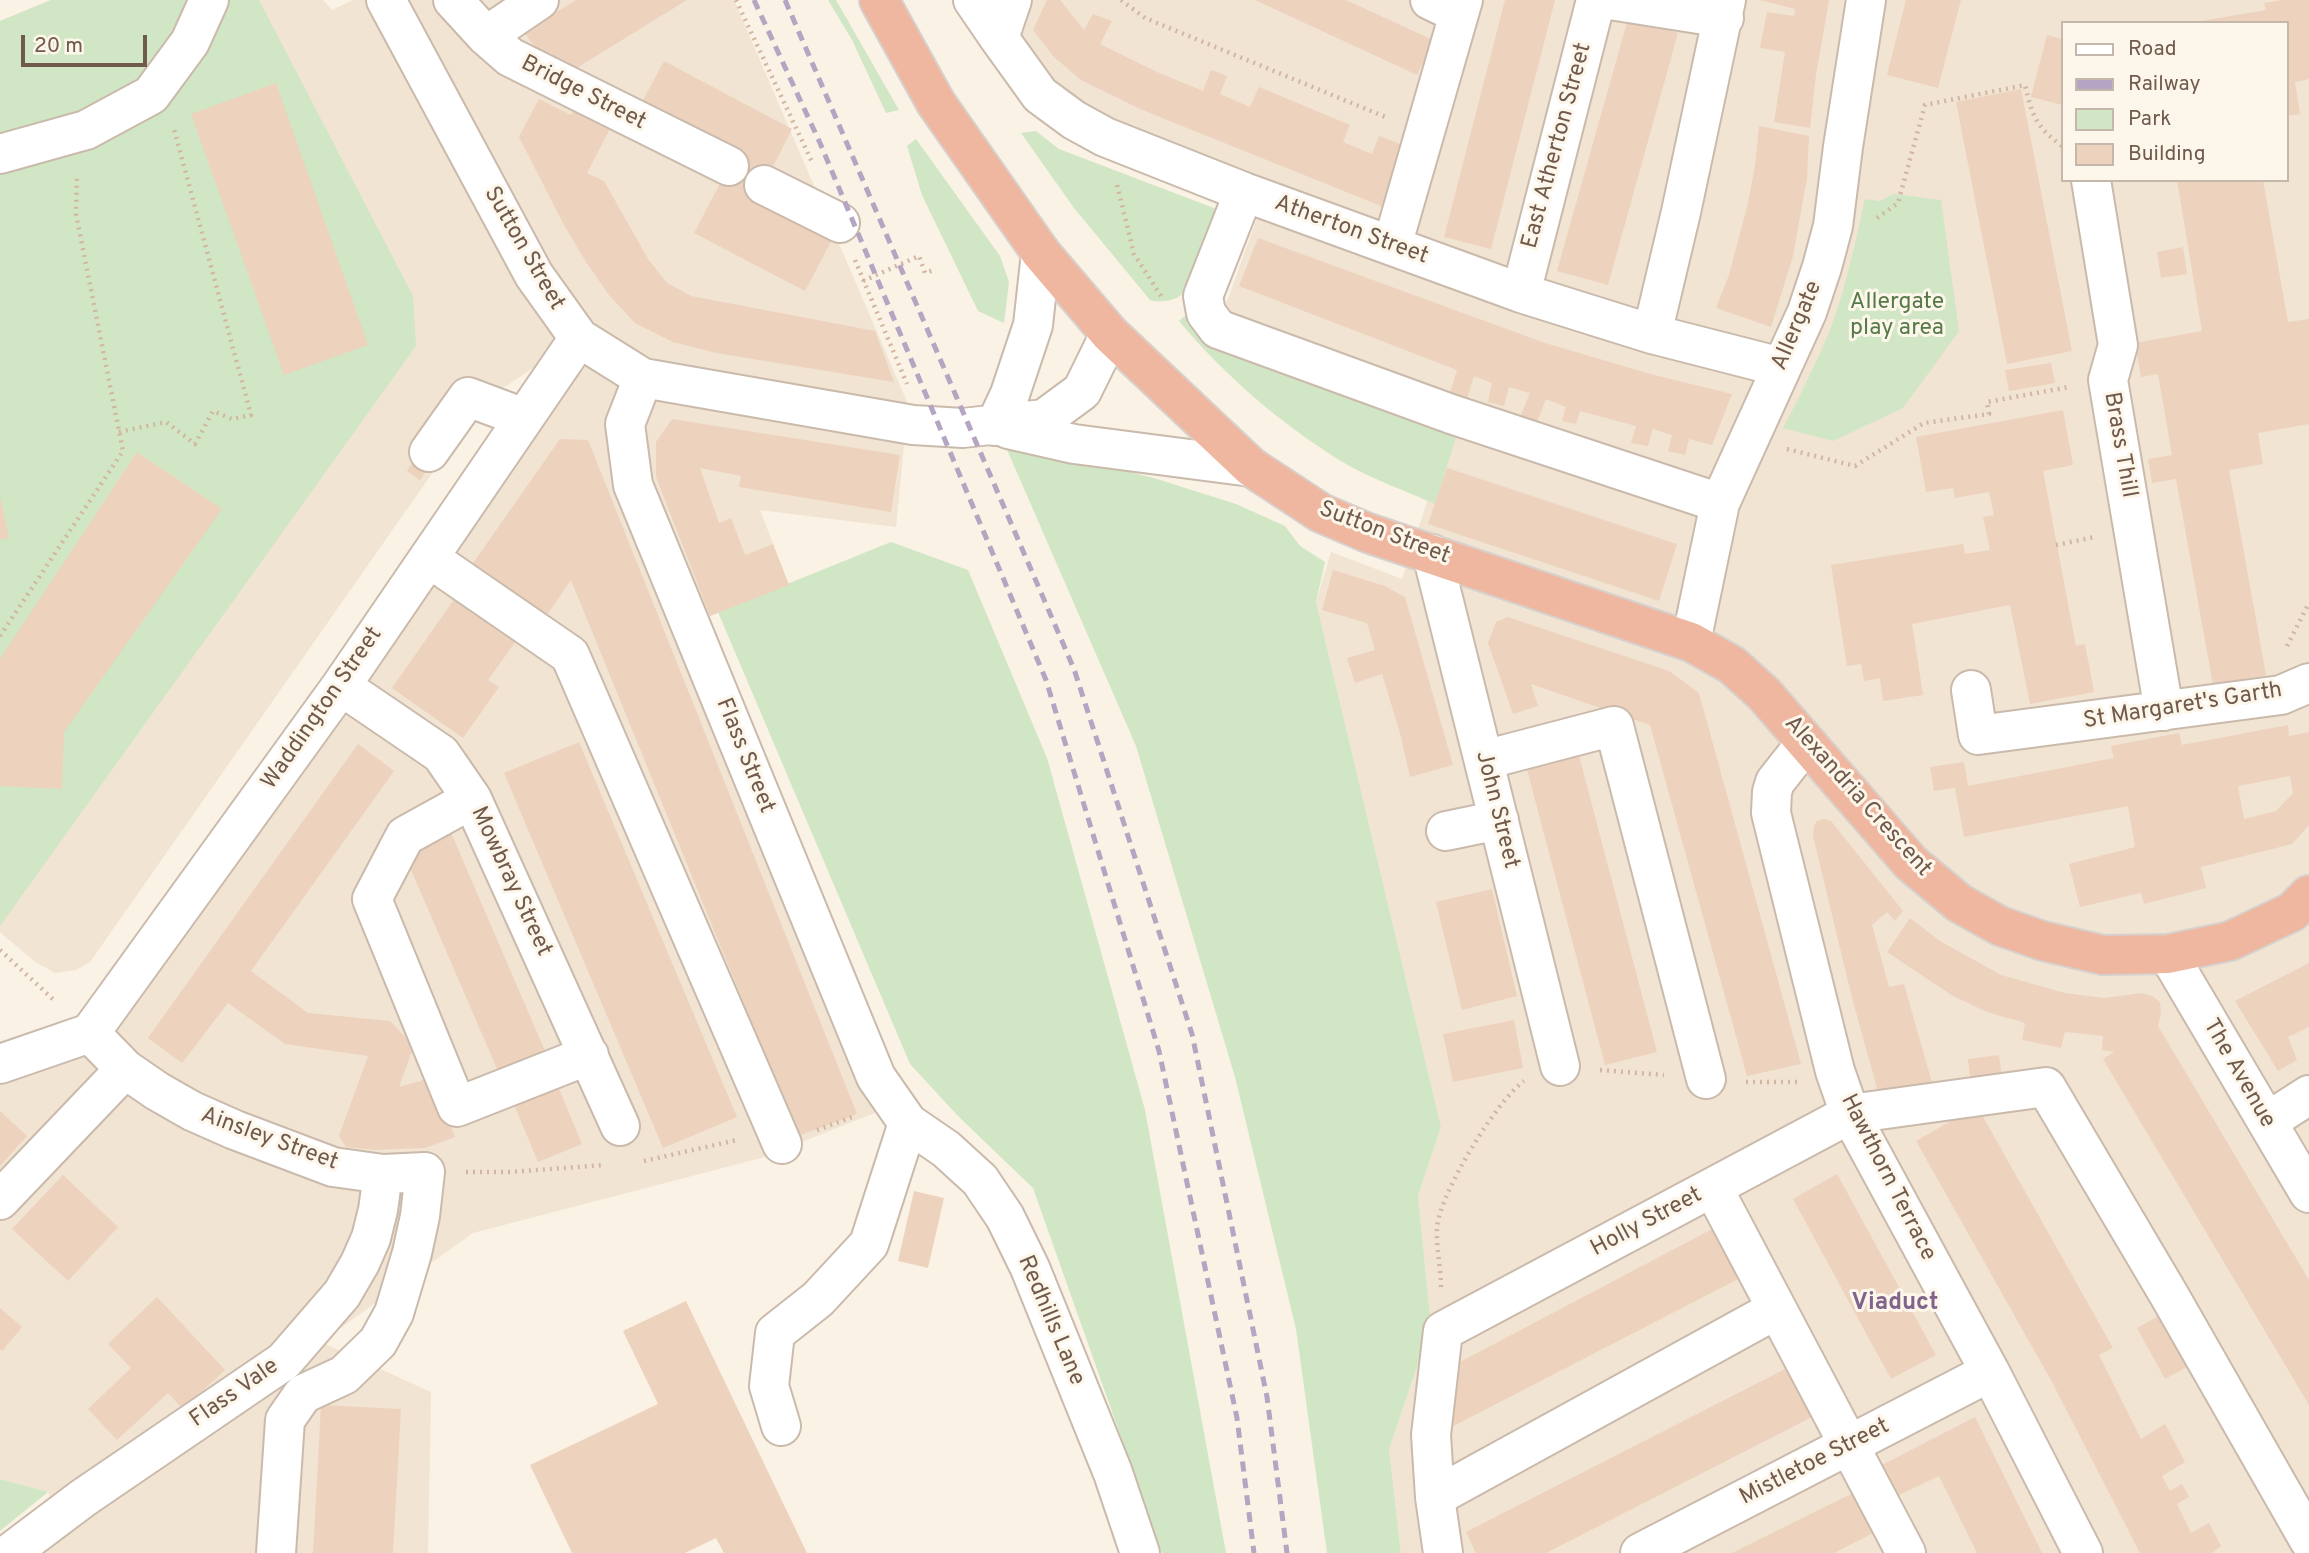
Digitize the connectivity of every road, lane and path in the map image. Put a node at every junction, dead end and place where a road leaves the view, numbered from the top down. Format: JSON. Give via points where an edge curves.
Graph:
{"nodes":[{"id":1,"x":209,"y":0,"type":"edge"},
{"id":2,"x":386,"y":0,"type":"edge"},
{"id":3,"x":453,"y":0,"type":"edge"},
{"id":4,"x":539,"y":0,"type":"edge"},
{"id":5,"x":736,"y":0,"type":"edge"},
{"id":6,"x":879,"y":0,"type":"edge"},
{"id":7,"x":973,"y":0,"type":"edge"},
{"id":8,"x":1012,"y":0,"type":"edge"},
{"id":9,"x":1121,"y":0,"type":"edge"},
{"id":10,"x":1596,"y":0,"type":"edge"},
{"id":11,"x":1610,"y":0,"type":"edge"},
{"id":12,"x":1866,"y":0,"type":"edge"},
{"id":13,"x":1451,"y":5,"type":"edge"},
{"id":14,"x":1725,"y":9,"type":"edge"},
{"id":15,"x":486,"y":36,"type":"junction"},
{"id":16,"x":999,"y":38,"type":"junction"},
{"id":17,"x":172,"y":121,"type":"dead end"},
{"id":18,"x":86,"y":130,"type":"junction"},
{"id":19,"x":1424,"y":133,"type":"junction"},
{"id":20,"x":1105,"y":137,"type":"junction"},
{"id":21,"x":2060,"y":144,"type":"edge"},
{"id":22,"x":0,"y":154,"type":"edge"},
{"id":23,"x":729,"y":166,"type":"dead end"},
{"id":24,"x":2091,"y":182,"type":"edge"},
{"id":25,"x":764,"y":185,"type":"dead end"},
{"id":26,"x":1244,"y":192,"type":"junction"},
{"id":27,"x":840,"y":223,"type":"junction"},
{"id":28,"x":1866,"y":226,"type":"dead end"},
{"id":29,"x":1392,"y":246,"type":"junction"},
{"id":30,"x":1041,"y":253,"type":"junction"},
{"id":31,"x":934,"y":270,"type":"dead end"},
{"id":32,"x":863,"y":281,"type":"junction"},
{"id":33,"x":1521,"y":293,"type":"junction"},
{"id":34,"x":1166,"y":305,"type":"dead end"},
{"id":35,"x":1110,"y":334,"type":"junction"},
{"id":36,"x":1652,"y":334,"type":"junction"},
{"id":37,"x":579,"y":338,"type":"junction"},
{"id":38,"x":2113,"y":363,"type":"junction"},
{"id":39,"x":1781,"y":367,"type":"junction"},
{"id":40,"x":643,"y":378,"type":"junction"},
{"id":41,"x":905,"y":380,"type":"dead end"},
{"id":42,"x":524,"y":418,"type":"junction"},
{"id":43,"x":995,"y":426,"type":"junction"},
{"id":44,"x":119,"y":432,"type":"junction"},
{"id":45,"x":429,"y":452,"type":"dead end"},
{"id":46,"x":1800,"y":453,"type":"dead end"},
{"id":47,"x":1251,"y":467,"type":"junction"},
{"id":48,"x":1720,"y":503,"type":"junction"},
{"id":49,"x":1432,"y":554,"type":"junction"},
{"id":50,"x":429,"y":558,"type":"junction"},
{"id":51,"x":2309,"y":603,"type":"edge"},
{"id":52,"x":0,"y":636,"type":"edge"},
{"id":53,"x":1691,"y":642,"type":"junction"},
{"id":54,"x":2285,"y":650,"type":"dead end"},
{"id":55,"x":2309,"y":683,"type":"edge"},
{"id":56,"x":341,"y":686,"type":"junction"},
{"id":57,"x":1971,"y":690,"type":"dead end"},
{"id":58,"x":2164,"y":711,"type":"junction"},
{"id":59,"x":1805,"y":744,"type":"junction"},
{"id":60,"x":1484,"y":760,"type":"junction"},
{"id":61,"x":472,"y":799,"type":"junction"},
{"id":62,"x":1499,"y":820,"type":"junction"},
{"id":63,"x":1446,"y":831,"type":"dead end"},
{"id":64,"x":2309,"y":895,"type":"edge"},
{"id":65,"x":0,"y":950,"type":"edge"},
{"id":66,"x":2168,"y":954,"type":"junction"},
{"id":67,"x":90,"y":1033,"type":"junction"},
{"id":68,"x":589,"y":1055,"type":"junction"},
{"id":69,"x":0,"y":1064,"type":"edge"},
{"id":70,"x":1560,"y":1066,"type":"junction"},
{"id":71,"x":125,"y":1069,"type":"junction"},
{"id":72,"x":1650,"y":1074,"type":"dead end"},
{"id":73,"x":1706,"y":1079,"type":"dead end"},
{"id":74,"x":2309,"y":1095,"type":"edge"},
{"id":75,"x":900,"y":1113,"type":"junction"},
{"id":76,"x":1850,"y":1114,"type":"junction"},
{"id":77,"x":2267,"y":1122,"type":"junction"},
{"id":78,"x":620,"y":1126,"type":"dead end"},
{"id":79,"x":765,"y":1140,"type":"junction"},
{"id":80,"x":638,"y":1162,"type":"dead end"},
{"id":81,"x":612,"y":1164,"type":"dead end"},
{"id":82,"x":425,"y":1172,"type":"junction"},
{"id":83,"x":383,"y":1174,"type":"junction"},
{"id":84,"x":1713,"y":1188,"type":"junction"},
{"id":85,"x":2309,"y":1193,"type":"edge"},
{"id":86,"x":0,"y":1200,"type":"edge"},
{"id":87,"x":1777,"y":1309,"type":"junction"},
{"id":88,"x":1443,"y":1331,"type":"junction"},
{"id":89,"x":1990,"y":1372,"type":"junction"},
{"id":90,"x":781,"y":1426,"type":"dead end"},
{"id":91,"x":1849,"y":1446,"type":"junction"},
{"id":92,"x":1435,"y":1497,"type":"junction"},
{"id":93,"x":2309,"y":1541,"type":"edge"},
{"id":94,"x":10,"y":1553,"type":"edge"},
{"id":95,"x":276,"y":1553,"type":"edge"},
{"id":96,"x":1140,"y":1553,"type":"edge"},
{"id":97,"x":1443,"y":1553,"type":"edge"},
{"id":98,"x":1640,"y":1553,"type":"edge"},
{"id":99,"x":1906,"y":1553,"type":"edge"},
{"id":100,"x":2084,"y":1553,"type":"edge"}],
"edges":[{"from":1,"to":18,"type":"street","via":[[190,43],[151,95]]},
{"from":2,"to":37,"type":"street","name":"Sutton Street","via":[[534,275]]},
{"from":3,"to":15,"type":"street","name":"Bridge Street"},
{"from":4,"to":15,"type":"street"},
{"from":5,"to":27,"type":"path"},
{"from":6,"to":30,"type":"highway","via":[[936,103]]},
{"from":7,"to":16,"type":"street","name":"Atherton Street"},
{"from":8,"to":16,"type":"street"},
{"from":9,"to":19,"type":"path","via":[[1144,18]]},
{"from":10,"to":33,"type":"street","name":"East Atherton Street"},
{"from":11,"to":14,"type":"street"},
{"from":12,"to":39,"type":"street","name":"Allergate","via":[[1833,226],[1807,312]]},
{"from":13,"to":19,"type":"street"},
{"from":14,"to":36,"type":"street"},
{"from":15,"to":23,"type":"street","name":"Bridge Street","via":[[532,69]]},
{"from":16,"to":20,"type":"street","name":"Atherton Street","via":[[1040,95]]},
{"from":17,"to":44,"type":"path","via":[[251,415],[232,419],[213,411],[195,444],[166,422]]},
{"from":18,"to":22,"type":"street"},
{"from":18,"to":44,"type":"path","via":[[76,178],[76,214]]},
{"from":19,"to":29,"type":"street"},
{"from":20,"to":26,"type":"street","name":"Atherton Street"},
{"from":20,"to":34,"type":"path","via":[[1134,254]]},
{"from":21,"to":28,"type":"path","via":[[2031,114],[2025,85],[1925,105],[1898,203]]},
{"from":24,"to":38,"type":"street","name":"Brass Thill"},
{"from":25,"to":27,"type":"street"},
{"from":26,"to":29,"type":"street","name":"Atherton Street"},
{"from":26,"to":48,"type":"street","via":[[1203,296],[1206,313],[1218,329],[1451,414]]},
{"from":27,"to":32,"type":"path"},
{"from":29,"to":33,"type":"street","name":"Atherton Street"},
{"from":30,"to":35,"type":"highway"},
{"from":30,"to":43,"type":"street","via":[[1033,325]]},
{"from":31,"to":32,"type":"path","via":[[925,273],[919,256]]},
{"from":32,"to":41,"type":"path"},
{"from":33,"to":36,"type":"street","name":"Atherton Street"},
{"from":35,"to":43,"type":"street","name":"Sutton Street","via":[[1082,391],[1044,419]]},
{"from":35,"to":47,"type":"highway"},
{"from":36,"to":39,"type":"street","name":"Atherton Street"},
{"from":37,"to":40,"type":"street","name":"Sutton Street"},
{"from":37,"to":42,"type":"street","name":"Waddington Street"},
{"from":38,"to":46,"type":"path","via":[[1987,402],[1989,414],[1924,423],[1854,466]]},
{"from":38,"to":58,"type":"street","name":"Brass Thill"},
{"from":39,"to":48,"type":"street","name":"Allergate"},
{"from":40,"to":43,"type":"street","name":"Sutton Street","via":[[913,425]]},
{"from":40,"to":75,"type":"street","name":"Flass Street","via":[[625,424],[633,485],[876,1077]]},
{"from":42,"to":45,"type":"street","via":[[468,397]]},
{"from":42,"to":50,"type":"street","name":"Waddington Street"},
{"from":43,"to":47,"type":"street","name":"Sutton Street","via":[[1074,444]]},
{"from":44,"to":52,"type":"path","via":[[123,451]]},
{"from":47,"to":49,"type":"highway","name":"Sutton Street","via":[[1321,513]]},
{"from":48,"to":53,"type":"street","name":"Allergate"},
{"from":49,"to":53,"type":"highway","name":"Sutton Street"},
{"from":49,"to":60,"type":"street","name":"John Street"},
{"from":50,"to":56,"type":"street","name":"Waddington Street"},
{"from":50,"to":79,"type":"street","via":[[570,655]]},
{"from":51,"to":54,"type":"path"},
{"from":53,"to":59,"type":"highway","name":"Alexandria Crescent","via":[[1732,665],[1764,694]]},
{"from":55,"to":58,"type":"street","name":"St Margaret's Garth","via":[[2281,695]]},
{"from":56,"to":61,"type":"street","name":"Mowbray Street","via":[[441,754]]},
{"from":56,"to":67,"type":"street","name":"Waddington Street"},
{"from":57,"to":58,"type":"street","name":"St Margaret's Garth","via":[[1978,735]]},
{"from":59,"to":66,"type":"highway","name":"Alexandria Crescent","via":[[1911,863],[1959,903],[2000,926],[2079,950],[2103,955]]},
{"from":59,"to":76,"type":"street","name":"Hawthorn Terrace","via":[[1774,782],[1771,813],[1835,1071]]},
{"from":60,"to":62,"type":"street","name":"John Street"},
{"from":60,"to":73,"type":"street","via":[[1614,726]]},
{"from":61,"to":68,"type":"street","name":"Mowbray Street"},
{"from":61,"to":68,"type":"street","via":[[405,836],[372,899],[457,1107]]},
{"from":62,"to":63,"type":"street"},
{"from":62,"to":70,"type":"street","name":"John Street"},
{"from":64,"to":66,"type":"highway","name":"Alexandria Crescent","via":[[2292,912],[2230,940]]},
{"from":65,"to":67,"type":"path"},
{"from":66,"to":77,"type":"street","name":"The Avenue"},
{"from":67,"to":69,"type":"street"},
{"from":67,"to":71,"type":"street"},
{"from":68,"to":78,"type":"street","name":"Mowbray Street"},
{"from":70,"to":72,"type":"path"},
{"from":70,"to":88,"type":"path","via":[[1522,1082],[1484,1126],[1451,1186],[1437,1225]]},
{"from":71,"to":83,"type":"street","name":"Ainsley Street","via":[[192,1111],[235,1130],[333,1167]]},
{"from":71,"to":86,"type":"street"},
{"from":74,"to":77,"type":"street"},
{"from":75,"to":79,"type":"path"},
{"from":75,"to":90,"type":"street","via":[[869,1244],[818,1299],[775,1333],[769,1386]]},
{"from":75,"to":96,"type":"street","name":"Redhills Lane","via":[[980,1180],[1005,1217],[1113,1473]]},
{"from":76,"to":84,"type":"street","name":"Holly Street"},
{"from":76,"to":89,"type":"street","name":"Hawthorn Terrace"},
{"from":76,"to":93,"type":"street","via":[[2046,1087]]},
{"from":77,"to":85,"type":"street","name":"The Avenue"},
{"from":79,"to":80,"type":"path"},
{"from":81,"to":82,"type":"path","via":[[510,1172]]},
{"from":82,"to":83,"type":"street","name":"Ainsley Street"},
{"from":82,"to":95,"type":"street","via":[[412,1253],[394,1312],[378,1342],[344,1375],[303,1394],[285,1420]]},
{"from":83,"to":94,"type":"street","name":"Flass Vale","via":[[373,1228],[360,1263],[342,1294],[284,1361]]},
{"from":84,"to":87,"type":"street"},
{"from":84,"to":88,"type":"street","name":"Holly Street"},
{"from":87,"to":91,"type":"street"},
{"from":87,"to":92,"type":"street"},
{"from":88,"to":92,"type":"street","via":[[1431,1435]]},
{"from":89,"to":91,"type":"street","name":"Mistletoe Street"},
{"from":89,"to":100,"type":"street","name":"Hawthorn Terrace"},
{"from":91,"to":98,"type":"street","name":"Mistletoe Street"},
{"from":91,"to":99,"type":"street"},
{"from":92,"to":97,"type":"street"}]}
